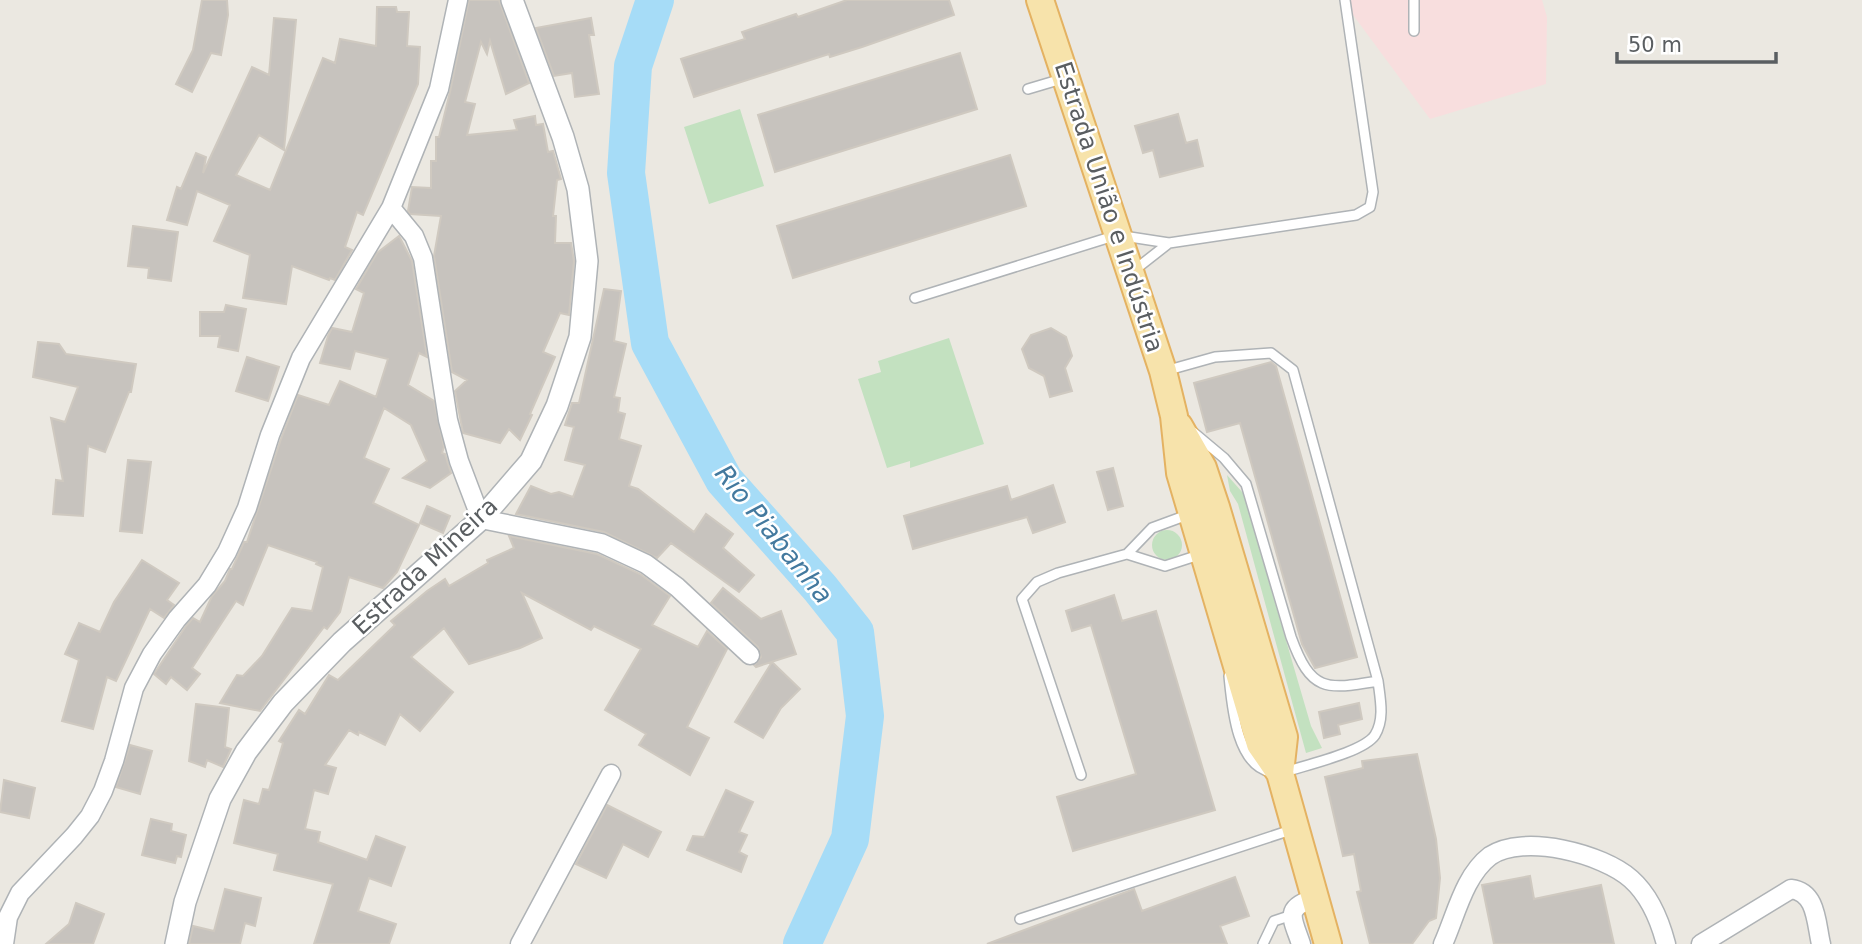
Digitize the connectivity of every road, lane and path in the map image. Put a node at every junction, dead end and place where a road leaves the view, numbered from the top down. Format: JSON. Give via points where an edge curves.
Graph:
{"nodes":[{"id":1,"x":458,"y":0,"type":"edge"},
{"id":2,"x":512,"y":0,"type":"edge"},
{"id":3,"x":1040,"y":0,"type":"edge"},
{"id":4,"x":1346,"y":0,"type":"edge"},
{"id":5,"x":1414,"y":0,"type":"edge"},
{"id":6,"x":1414,"y":31,"type":"dead end"},
{"id":7,"x":1066,"y":77,"type":"junction"},
{"id":8,"x":1028,"y":89,"type":"dead end"},
{"id":9,"x":391,"y":208,"type":"junction"},
{"id":10,"x":1117,"y":235,"type":"junction"},
{"id":11,"x":1169,"y":243,"type":"junction"},
{"id":12,"x":1131,"y":273,"type":"junction"},
{"id":13,"x":915,"y":298,"type":"dead end"},
{"id":14,"x":1163,"y":371,"type":"junction"},
{"id":15,"x":1174,"y":416,"type":"junction"},
{"id":16,"x":1216,"y":507,"type":"junction"},
{"id":17,"x":1191,"y":514,"type":"junction"},
{"id":18,"x":481,"y":519,"type":"junction"},
{"id":19,"x":1216,"y":550,"type":"junction"},
{"id":20,"x":1127,"y":554,"type":"junction"},
{"id":21,"x":750,"y":655,"type":"dead end"},
{"id":22,"x":1378,"y":681,"type":"junction"},
{"id":23,"x":1280,"y":773,"type":"junction"},
{"id":24,"x":611,"y":774,"type":"dead end"},
{"id":25,"x":1081,"y":775,"type":"dead end"},
{"id":26,"x":1296,"y":829,"type":"junction"},
{"id":27,"x":1316,"y":898,"type":"junction"},
{"id":28,"x":1292,"y":915,"type":"junction"},
{"id":29,"x":1020,"y":919,"type":"dead end"},
{"id":30,"x":4,"y":944,"type":"edge"},
{"id":31,"x":176,"y":944,"type":"edge"},
{"id":32,"x":520,"y":944,"type":"edge"},
{"id":33,"x":1263,"y":944,"type":"edge"},
{"id":34,"x":1301,"y":944,"type":"edge"},
{"id":35,"x":1328,"y":944,"type":"edge"},
{"id":36,"x":1443,"y":944,"type":"edge"},
{"id":37,"x":1666,"y":944,"type":"edge"},
{"id":38,"x":1701,"y":944,"type":"edge"},
{"id":39,"x":1821,"y":944,"type":"edge"}],
"edges":[{"from":1,"to":9,"type":"street","via":[[439,89]]},
{"from":2,"to":18,"type":"street","name":"Estrada Mineira","via":[[578,189],[587,261],[580,337],[558,406],[531,461]]},
{"from":3,"to":7,"type":"main road","name":"Estrada União e Indústria"},
{"from":4,"to":11,"type":"lane","via":[[1373,192],[1370,207],[1356,215]]},
{"from":5,"to":6,"type":"lane"},
{"from":7,"to":8,"type":"lane"},
{"from":7,"to":10,"type":"main road","name":"Estrada União e Indústria"},
{"from":9,"to":18,"type":"street","via":[[414,236],[423,258],[448,420]]},
{"from":9,"to":30,"type":"street","via":[[300,358],[227,552],[152,654],[134,688],[114,761],[90,816],[20,893],[8,917]]},
{"from":10,"to":11,"type":"lane"},
{"from":10,"to":12,"type":"main road","name":"Estrada União e Indústria"},
{"from":10,"to":13,"type":"lane"},
{"from":11,"to":12,"type":"lane"},
{"from":12,"to":14,"type":"main road","name":"Estrada União e Indústria"},
{"from":14,"to":15,"type":"main road","name":"Estrada União e Indústria"},
{"from":14,"to":22,"type":"lane","via":[[1216,357],[1271,353],[1293,370]]},
{"from":15,"to":16,"type":"main road","name":"Estrada União e Indústria","via":[[1203,468]]},
{"from":15,"to":17,"type":"main road","name":"Estrada União e Indústria","via":[[1180,473]]},
{"from":15,"to":22,"type":"lane","via":[[1224,458],[1246,484],[1291,637],[1309,674],[1343,688]]},
{"from":16,"to":17,"type":"lane"},
{"from":16,"to":19,"type":"main road","name":"Estrada União e Indústria"},
{"from":17,"to":19,"type":"main road","name":"Estrada União e Indústria"},
{"from":17,"to":20,"type":"lane","via":[[1152,527]]},
{"from":18,"to":21,"type":"street","via":[[601,543],[646,564]]},
{"from":18,"to":31,"type":"street","name":"Estrada Mineira","via":[[342,642],[283,703],[246,752],[220,799],[185,902]]},
{"from":19,"to":20,"type":"lane","via":[[1165,566]]},
{"from":19,"to":23,"type":"main road","name":"Estrada União e Indústria","via":[[1222,614],[1260,744]]},
{"from":19,"to":23,"type":"main road","name":"Estrada União e Indústria","via":[[1284,737]]},
{"from":20,"to":25,"type":"lane","via":[[1058,573],[1037,582],[1022,599]]},
{"from":22,"to":23,"type":"lane","via":[[1382,713],[1375,736],[1352,751]]},
{"from":23,"to":26,"type":"main road","name":"Estrada União e Indústria"},
{"from":24,"to":32,"type":"street"},
{"from":26,"to":27,"type":"main road","name":"Estrada União e Indústria"},
{"from":26,"to":29,"type":"lane"},
{"from":27,"to":28,"type":"street","via":[[1299,903]]},
{"from":27,"to":35,"type":"main road","name":"Estrada União e Indústria"},
{"from":28,"to":33,"type":"lane","via":[[1274,921]]},
{"from":28,"to":34,"type":"street"},
{"from":36,"to":37,"type":"street","via":[[1472,874],[1492,855],[1531,846],[1583,855],[1631,878],[1649,900]]},
{"from":38,"to":39,"type":"street","via":[[1791,889],[1801,890],[1809,898]]}]}
